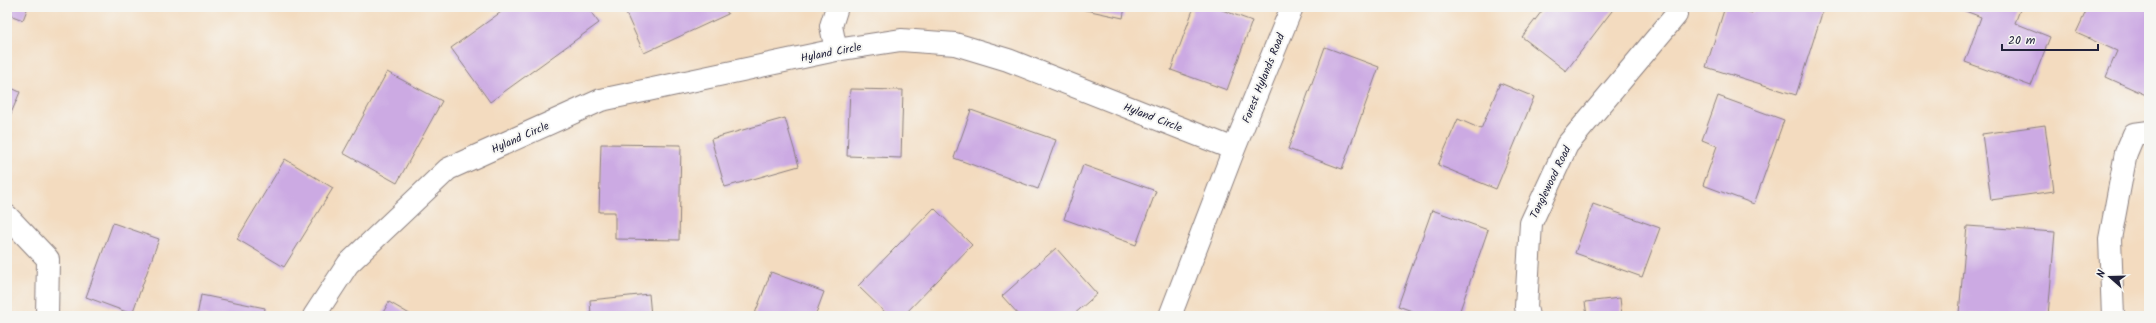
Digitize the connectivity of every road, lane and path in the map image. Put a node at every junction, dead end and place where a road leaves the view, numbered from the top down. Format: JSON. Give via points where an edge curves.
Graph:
{"nodes":[{"id":1,"x":837,"y":7,"type":"edge"},
{"id":2,"x":1292,"y":7,"type":"edge"},
{"id":3,"x":1676,"y":15,"type":"dead end"},
{"id":4,"x":836,"y":50,"type":"junction"},
{"id":5,"x":2149,"y":132,"type":"edge"},
{"id":6,"x":1234,"y":149,"type":"junction"},
{"id":7,"x":7,"y":216,"type":"edge"},
{"id":8,"x":47,"y":316,"type":"edge"},
{"id":9,"x":314,"y":316,"type":"edge"},
{"id":10,"x":1170,"y":316,"type":"edge"},
{"id":11,"x":1528,"y":316,"type":"edge"},
{"id":12,"x":2113,"y":316,"type":"edge"}],
"edges":[{"from":1,"to":4,"type":"street","via":[[831,26]]},
{"from":2,"to":6,"type":"street","name":"Forest Hylands Road"},
{"from":3,"to":11,"type":"street","name":"Tanglewood Road","via":[[1567,145],[1531,223],[1526,307]]},
{"from":4,"to":6,"type":"street","name":"Hyland Circle","via":[[901,40],[955,44],[1008,60]]},
{"from":4,"to":9,"type":"street","name":"Hyland Circle","via":[[601,100],[448,169],[348,264]]},
{"from":5,"to":12,"type":"street","via":[[2134,134],[2126,153],[2110,238]]},
{"from":6,"to":10,"type":"street"},
{"from":7,"to":8,"type":"street","via":[[48,259]]}]}
